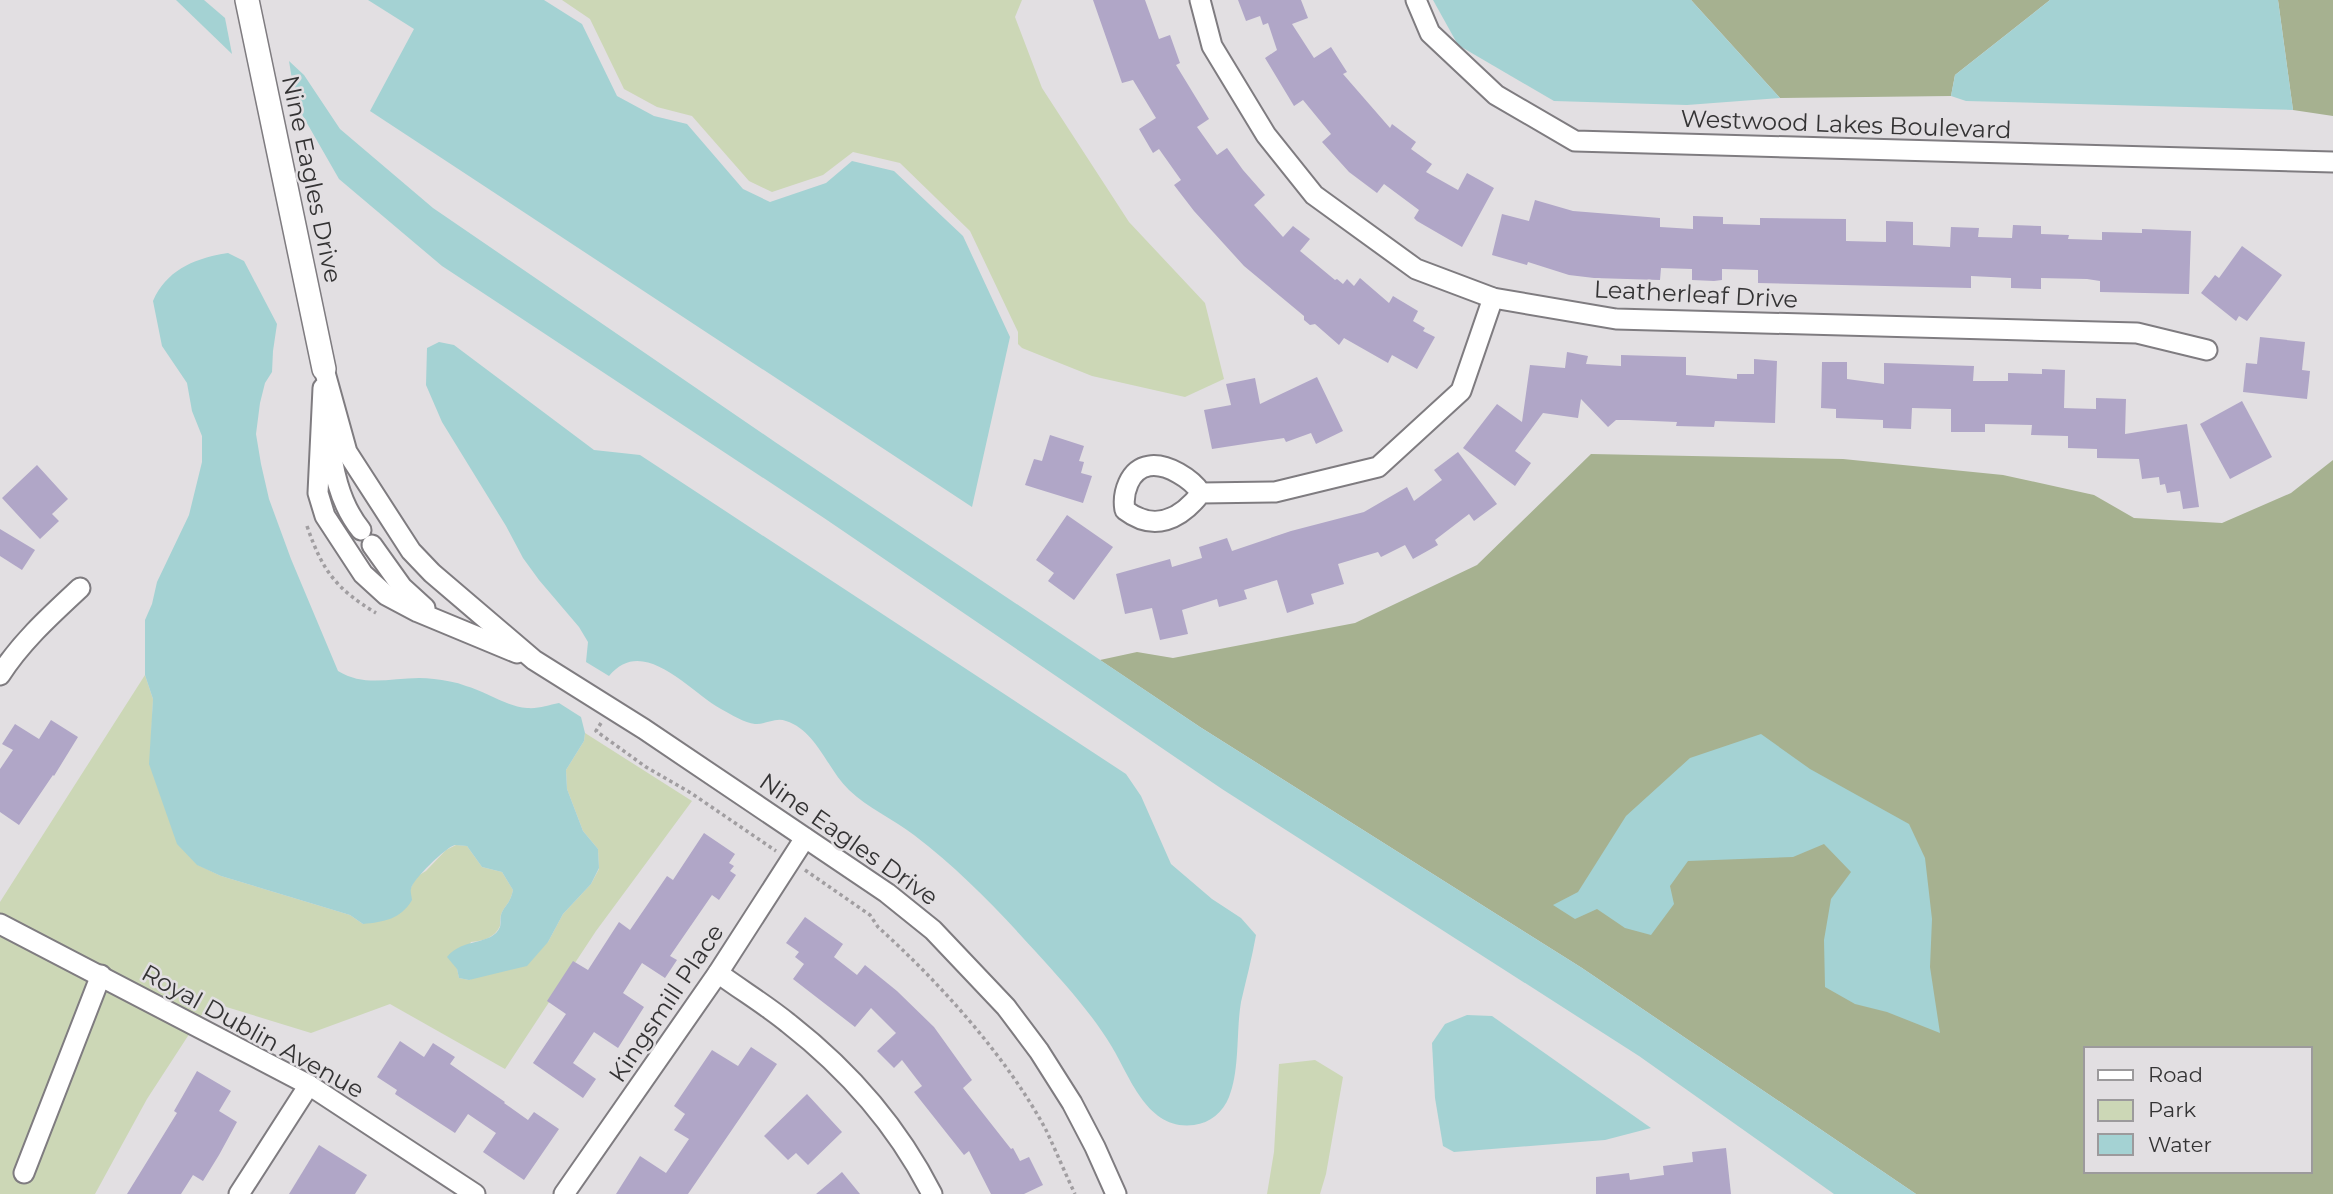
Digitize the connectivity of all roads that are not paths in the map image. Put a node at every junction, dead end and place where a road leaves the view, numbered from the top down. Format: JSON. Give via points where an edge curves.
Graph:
{"nodes":[{"id":1,"x":247,"y":0,"type":"edge"},
{"id":2,"x":1200,"y":0,"type":"edge"},
{"id":3,"x":1416,"y":0,"type":"edge"},
{"id":4,"x":2333,"y":162,"type":"edge"},
{"id":5,"x":1493,"y":298,"type":"junction"},
{"id":6,"x":2207,"y":350,"type":"dead end"},
{"id":7,"x":324,"y":369,"type":"junction"},
{"id":8,"x":1201,"y":493,"type":"dead end"},
{"id":9,"x":80,"y":587,"type":"dead end"},
{"id":10,"x":439,"y":620,"type":"junction"},
{"id":11,"x":534,"y":660,"type":"junction"},
{"id":12,"x":0,"y":675,"type":"edge"},
{"id":13,"x":805,"y":838,"type":"junction"},
{"id":14,"x":0,"y":924,"type":"edge"},
{"id":15,"x":718,"y":973,"type":"junction"},
{"id":16,"x":101,"y":975,"type":"junction"},
{"id":17,"x":309,"y":1085,"type":"junction"},
{"id":18,"x":24,"y":1173,"type":"dead end"},
{"id":19,"x":239,"y":1194,"type":"edge"},
{"id":20,"x":475,"y":1194,"type":"edge"},
{"id":21,"x":565,"y":1194,"type":"edge"},
{"id":22,"x":932,"y":1194,"type":"edge"},
{"id":23,"x":1116,"y":1194,"type":"edge"}],
"edges":[{"from":1,"to":7,"type":"street","name":"Nine Eagles Drive"},
{"from":2,"to":5,"type":"street","name":"Leatherleaf Drive","via":[[1212,46],[1265,135],[1314,195],[1416,269]]},
{"from":3,"to":4,"type":"street","name":"Westwood Lakes Boulevard","via":[[1430,33],[1496,95],[1574,141]]},
{"from":5,"to":6,"type":"street","name":"Leatherleaf Drive","via":[[1616,319],[2137,333]]},
{"from":5,"to":8,"type":"street","via":[[1461,391],[1378,467],[1275,492]]},
{"from":7,"to":10,"type":"street","name":"Nine Eagles Drive","via":[[331,456],[341,495],[352,519],[402,587]]},
{"from":7,"to":10,"type":"street","name":"Nine Eagles Drive","via":[[318,493],[325,516],[363,574],[386,595]]},
{"from":7,"to":11,"type":"street","name":"Nine Eagles Drive","via":[[347,452],[411,551]]},
{"from":9,"to":12,"type":"street","via":[[39,625]]},
{"from":10,"to":11,"type":"street","name":"Nine Eagles Drive"},
{"from":11,"to":13,"type":"street","name":"Nine Eagles Drive"},
{"from":13,"to":15,"type":"street","name":"Kingsmill Place"},
{"from":13,"to":23,"type":"street","name":"Nine Eagles Drive","via":[[933,930],[1006,1007],[1072,1103]]},
{"from":14,"to":16,"type":"street","name":"Royal Dublin Avenue"},
{"from":15,"to":21,"type":"street","name":"Kingsmill Place"},
{"from":15,"to":22,"type":"street","via":[[788,1023],[840,1068],[887,1122]]},
{"from":16,"to":17,"type":"street","name":"Royal Dublin Avenue"},
{"from":16,"to":18,"type":"street"},
{"from":17,"to":19,"type":"street"},
{"from":17,"to":20,"type":"street","name":"Royal Dublin Avenue"}]}
